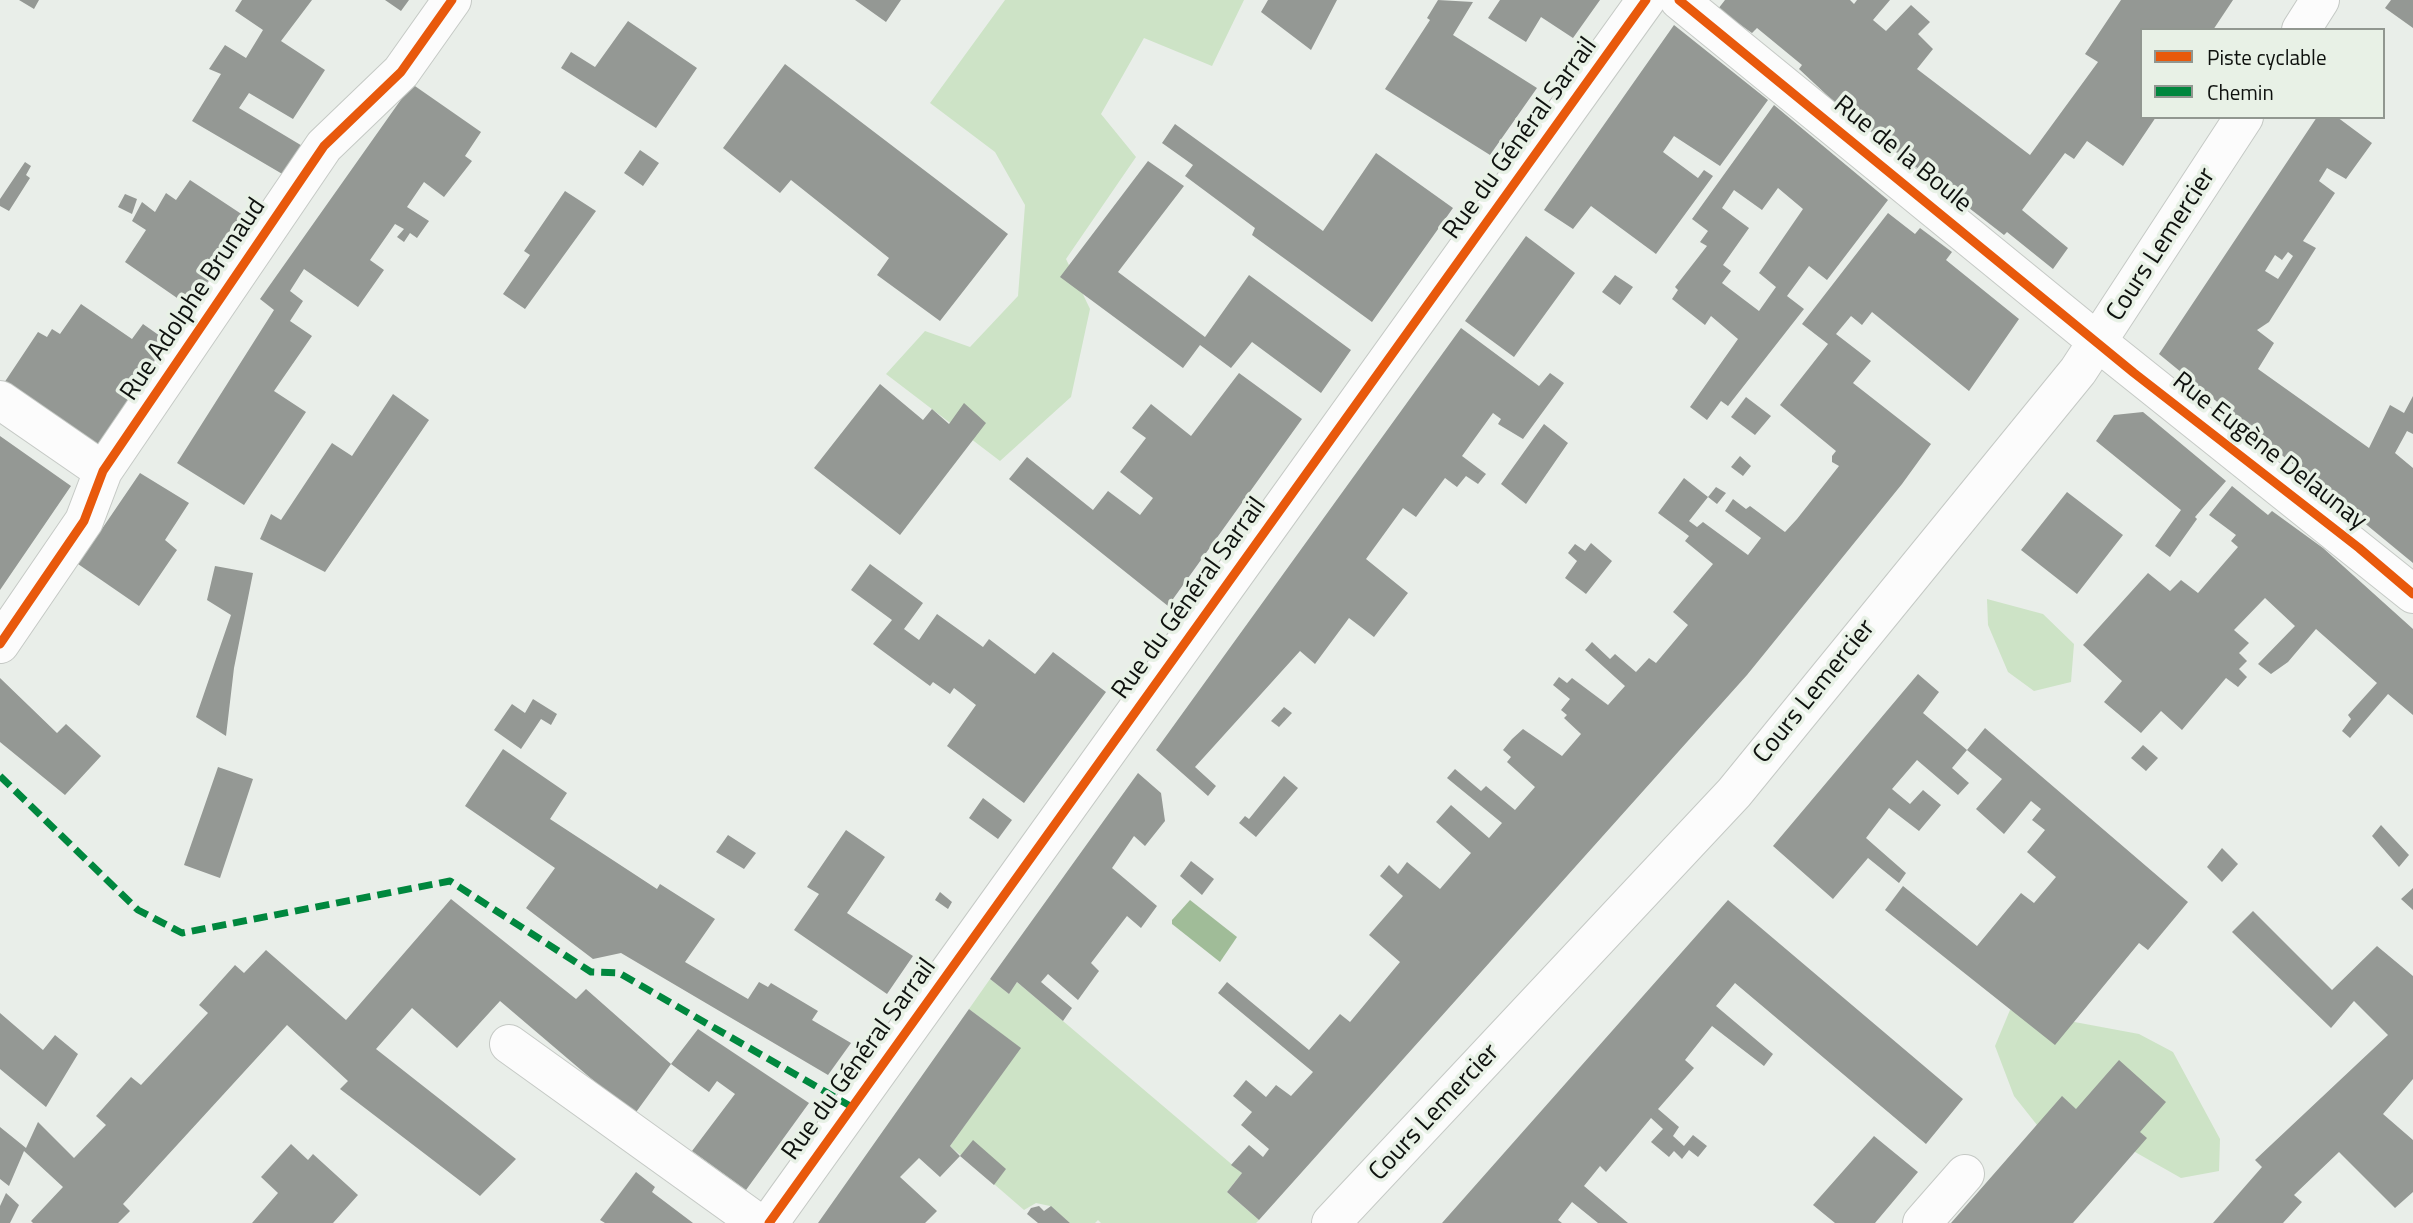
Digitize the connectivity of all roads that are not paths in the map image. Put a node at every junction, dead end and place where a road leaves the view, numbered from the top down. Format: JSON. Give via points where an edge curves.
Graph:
{"nodes":[{"id":1,"x":452,"y":0,"type":"edge"},
{"id":2,"x":1646,"y":0,"type":"edge"},
{"id":3,"x":1679,"y":0,"type":"edge"},
{"id":4,"x":2320,"y":0,"type":"edge"},
{"id":5,"x":2302,"y":28,"type":"edge"},
{"id":6,"x":2243,"y":119,"type":"edge"},
{"id":7,"x":2099,"y":343,"type":"junction"},
{"id":8,"x":0,"y":400,"type":"edge"},
{"id":9,"x":103,"y":471,"type":"junction"},
{"id":10,"x":2413,"y":594,"type":"edge"},
{"id":11,"x":0,"y":644,"type":"edge"},
{"id":12,"x":509,"y":1044,"type":"dead end"},
{"id":13,"x":1965,"y":1174,"type":"dead end"},
{"id":14,"x":758,"y":1223,"type":"edge"},
{"id":15,"x":769,"y":1223,"type":"edge"},
{"id":16,"x":1331,"y":1223,"type":"edge"},
{"id":17,"x":1922,"y":1223,"type":"edge"}],
"edges":[{"from":1,"to":9,"type":"street","name":"Rue Adolphe Brunaud","via":[[401,72],[324,146]]},
{"from":2,"to":15,"type":"street","name":"Rue du Général Sarrail"},
{"from":3,"to":7,"type":"street","name":"Rue de la Boule"},
{"from":4,"to":5,"type":"street"},
{"from":6,"to":7,"type":"street","name":"Cours Lemercier"},
{"from":7,"to":10,"type":"street","name":"Rue Eugène Delaunay"},
{"from":7,"to":16,"type":"street","name":"Cours Lemercier","via":[[1734,793]]},
{"from":8,"to":9,"type":"street"},
{"from":9,"to":11,"type":"street","name":"Rue Adolphe Brunaud","via":[[84,521]]},
{"from":12,"to":14,"type":"street"},
{"from":13,"to":17,"type":"street"}]}
